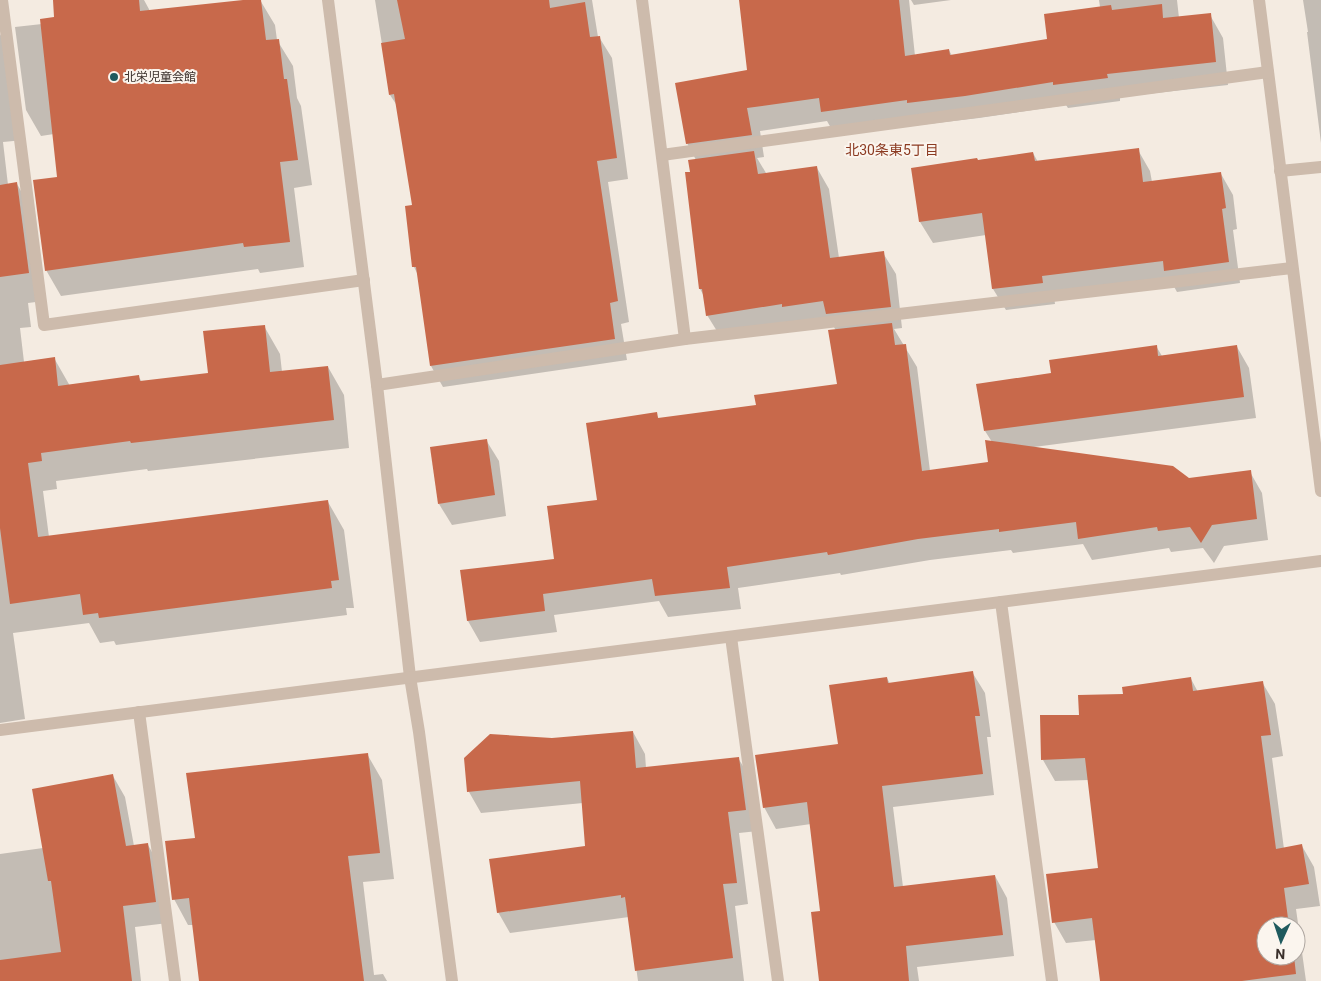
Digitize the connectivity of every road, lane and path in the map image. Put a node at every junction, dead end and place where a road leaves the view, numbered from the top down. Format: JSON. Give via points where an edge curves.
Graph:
{"nodes":[{"id":1,"x":2,"y":0,"type":"edge"},
{"id":2,"x":328,"y":0,"type":"edge"},
{"id":3,"x":642,"y":0,"type":"edge"},
{"id":4,"x":1259,"y":0,"type":"edge"},
{"id":5,"x":1268,"y":72,"type":"junction"},
{"id":6,"x":662,"y":155,"type":"junction"},
{"id":7,"x":1321,"y":167,"type":"edge"},
{"id":8,"x":1280,"y":171,"type":"junction"},
{"id":9,"x":1292,"y":268,"type":"junction"},
{"id":10,"x":364,"y":280,"type":"junction"},
{"id":11,"x":685,"y":339,"type":"junction"},
{"id":12,"x":377,"y":385,"type":"junction"},
{"id":13,"x":1321,"y":491,"type":"edge"},
{"id":14,"x":1321,"y":561,"type":"edge"},
{"id":15,"x":1001,"y":602,"type":"junction"},
{"id":16,"x":731,"y":637,"type":"junction"},
{"id":17,"x":410,"y":677,"type":"junction"},
{"id":18,"x":139,"y":712,"type":"junction"},
{"id":19,"x":0,"y":730,"type":"edge"},
{"id":20,"x":175,"y":981,"type":"edge"},
{"id":21,"x":452,"y":981,"type":"edge"},
{"id":22,"x":778,"y":981,"type":"edge"},
{"id":23,"x":1052,"y":981,"type":"edge"}],
"edges":[{"from":1,"to":10,"type":"street","via":[[44,326]]},
{"from":2,"to":10,"type":"street"},
{"from":3,"to":6,"type":"street"},
{"from":4,"to":5,"type":"street"},
{"from":5,"to":6,"type":"street"},
{"from":5,"to":8,"type":"street"},
{"from":6,"to":11,"type":"street"},
{"from":7,"to":8,"type":"street"},
{"from":8,"to":9,"type":"street"},
{"from":9,"to":11,"type":"street"},
{"from":9,"to":13,"type":"street"},
{"from":10,"to":12,"type":"street"},
{"from":11,"to":12,"type":"street"},
{"from":12,"to":17,"type":"street"},
{"from":14,"to":15,"type":"street"},
{"from":15,"to":16,"type":"street"},
{"from":15,"to":23,"type":"street"},
{"from":16,"to":17,"type":"street"},
{"from":16,"to":22,"type":"street"},
{"from":17,"to":18,"type":"street"},
{"from":17,"to":21,"type":"street"},
{"from":18,"to":19,"type":"street"},
{"from":18,"to":20,"type":"street"}]}
